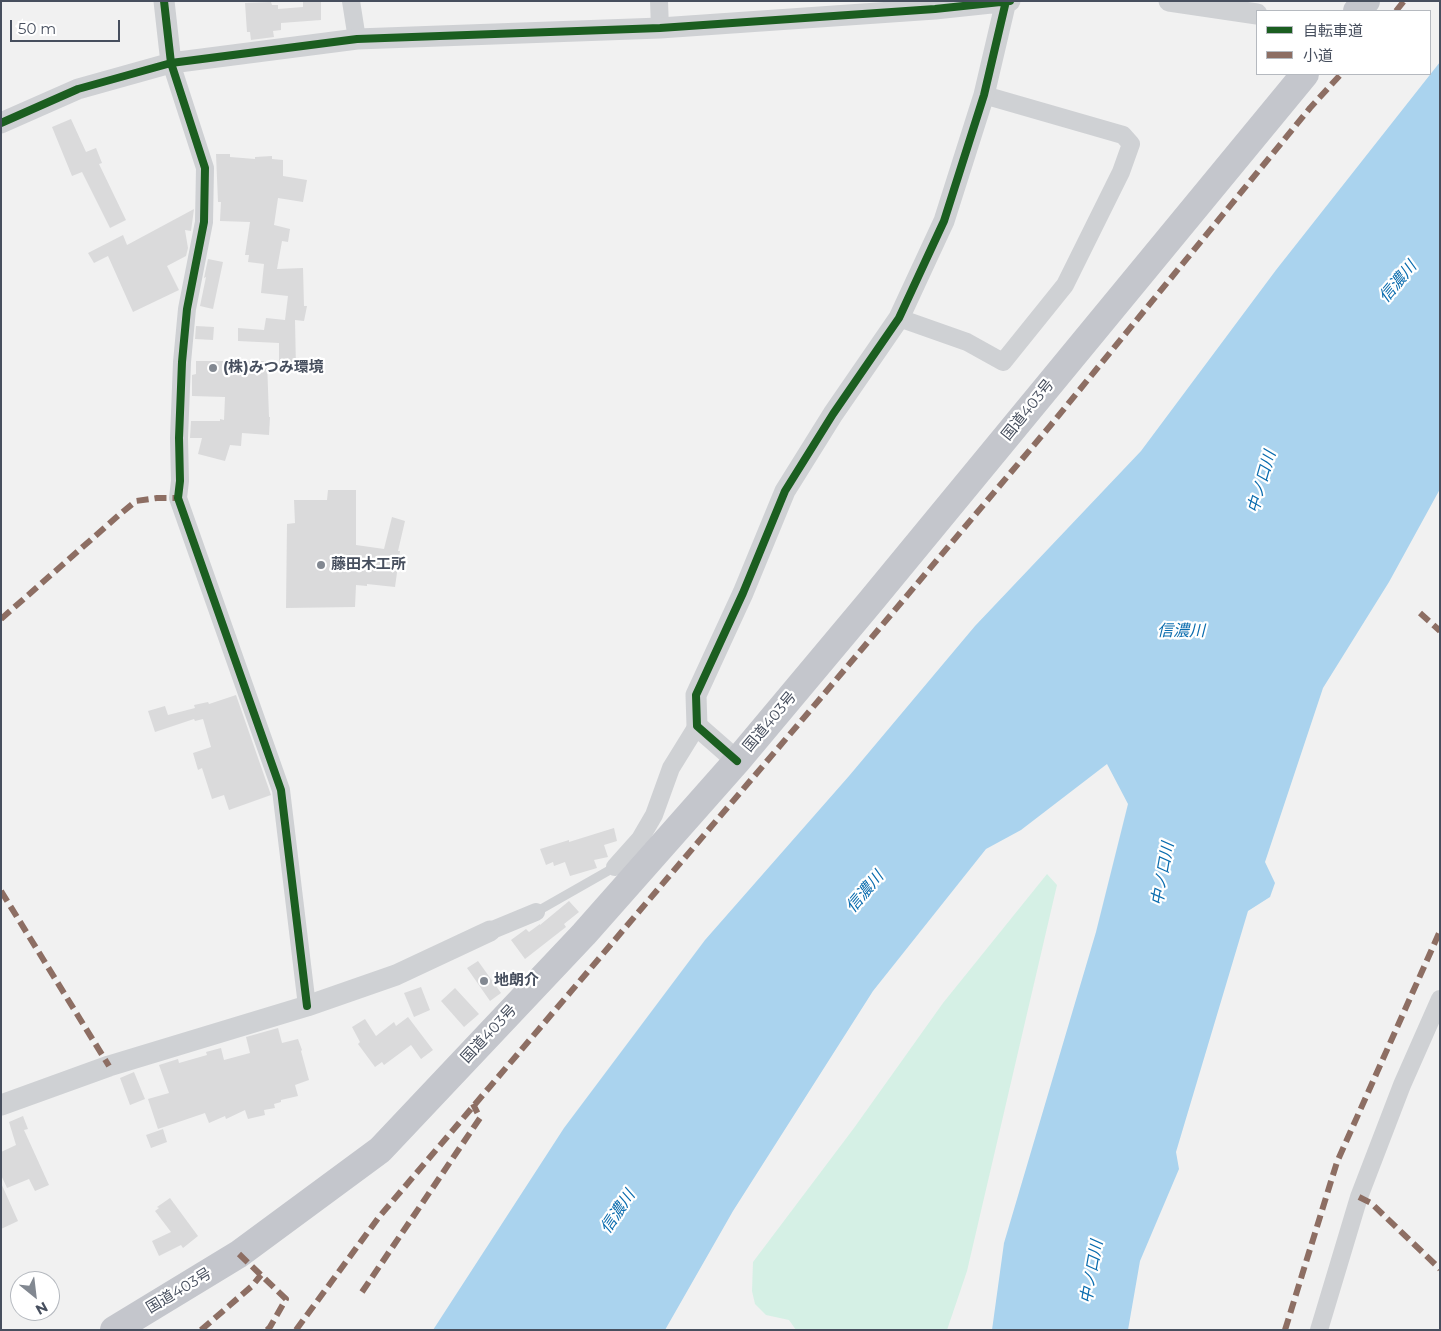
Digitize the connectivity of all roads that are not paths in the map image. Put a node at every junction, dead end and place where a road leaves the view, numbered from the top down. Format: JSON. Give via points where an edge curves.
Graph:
{"nodes":[{"id":1,"x":164,"y":1,"type":"edge"},
{"id":2,"x":351,"y":1,"type":"edge"},
{"id":3,"x":659,"y":1,"type":"edge"},
{"id":4,"x":1169,"y":1,"type":"edge"},
{"id":5,"x":1007,"y":2,"type":"edge"},
{"id":6,"x":1256,"y":14,"type":"edge"},
{"id":7,"x":660,"y":28,"type":"junction"},
{"id":8,"x":357,"y":39,"type":"junction"},
{"id":9,"x":171,"y":63,"type":"junction"},
{"id":10,"x":1304,"y":75,"type":"edge"},
{"id":11,"x":984,"y":95,"type":"junction"},
{"id":12,"x":1,"y":123,"type":"edge"},
{"id":13,"x":899,"y":318,"type":"junction"},
{"id":14,"x":697,"y":726,"type":"junction"},
{"id":15,"x":737,"y":761,"type":"junction"},
{"id":16,"x":615,"y":867,"type":"joint"},
{"id":17,"x":536,"y":912,"type":"joint"},
{"id":18,"x":490,"y":931,"type":"joint"},
{"id":19,"x":1440,"y":999,"type":"edge"},
{"id":20,"x":307,"y":1006,"type":"junction"},
{"id":21,"x":1,"y":1105,"type":"edge"},
{"id":22,"x":114,"y":1330,"type":"edge"},
{"id":23,"x":1319,"y":1330,"type":"edge"}],
"edges":[{"from":1,"to":9,"type":"street"},
{"from":2,"to":8,"type":"street"},
{"from":3,"to":7,"type":"street"},
{"from":4,"to":6,"type":"street"},
{"from":5,"to":7,"type":"street"},
{"from":5,"to":11,"type":"street"},
{"from":7,"to":8,"type":"street"},
{"from":8,"to":9,"type":"street"},
{"from":9,"to":12,"type":"street","via":[[78,89]]},
{"from":9,"to":20,"type":"street","via":[[205,168],[204,222],[187,309],[182,362],[178,498],[281,790]]},
{"from":10,"to":15,"type":"highway","name":"国道403号"},
{"from":11,"to":13,"type":"street","via":[[944,221]]},
{"from":11,"to":13,"type":"street","via":[[1123,136],[1131,144],[1121,172],[1065,285],[1003,362],[967,342]]},
{"from":13,"to":14,"type":"street","via":[[785,491],[696,695]]},
{"from":14,"to":15,"type":"street"},
{"from":14,"to":16,"type":"street","via":[[671,768],[654,815],[640,839]]},
{"from":15,"to":22,"type":"highway","name":"国道403号","via":[[584,934],[380,1150],[239,1254]]},
{"from":16,"to":17,"type":"lane"},
{"from":17,"to":18,"type":"street"},
{"from":18,"to":20,"type":"street","via":[[396,975]]},
{"from":19,"to":23,"type":"street","via":[[1402,1085],[1359,1197]]},
{"from":20,"to":21,"type":"street","via":[[109,1066]]}]}
